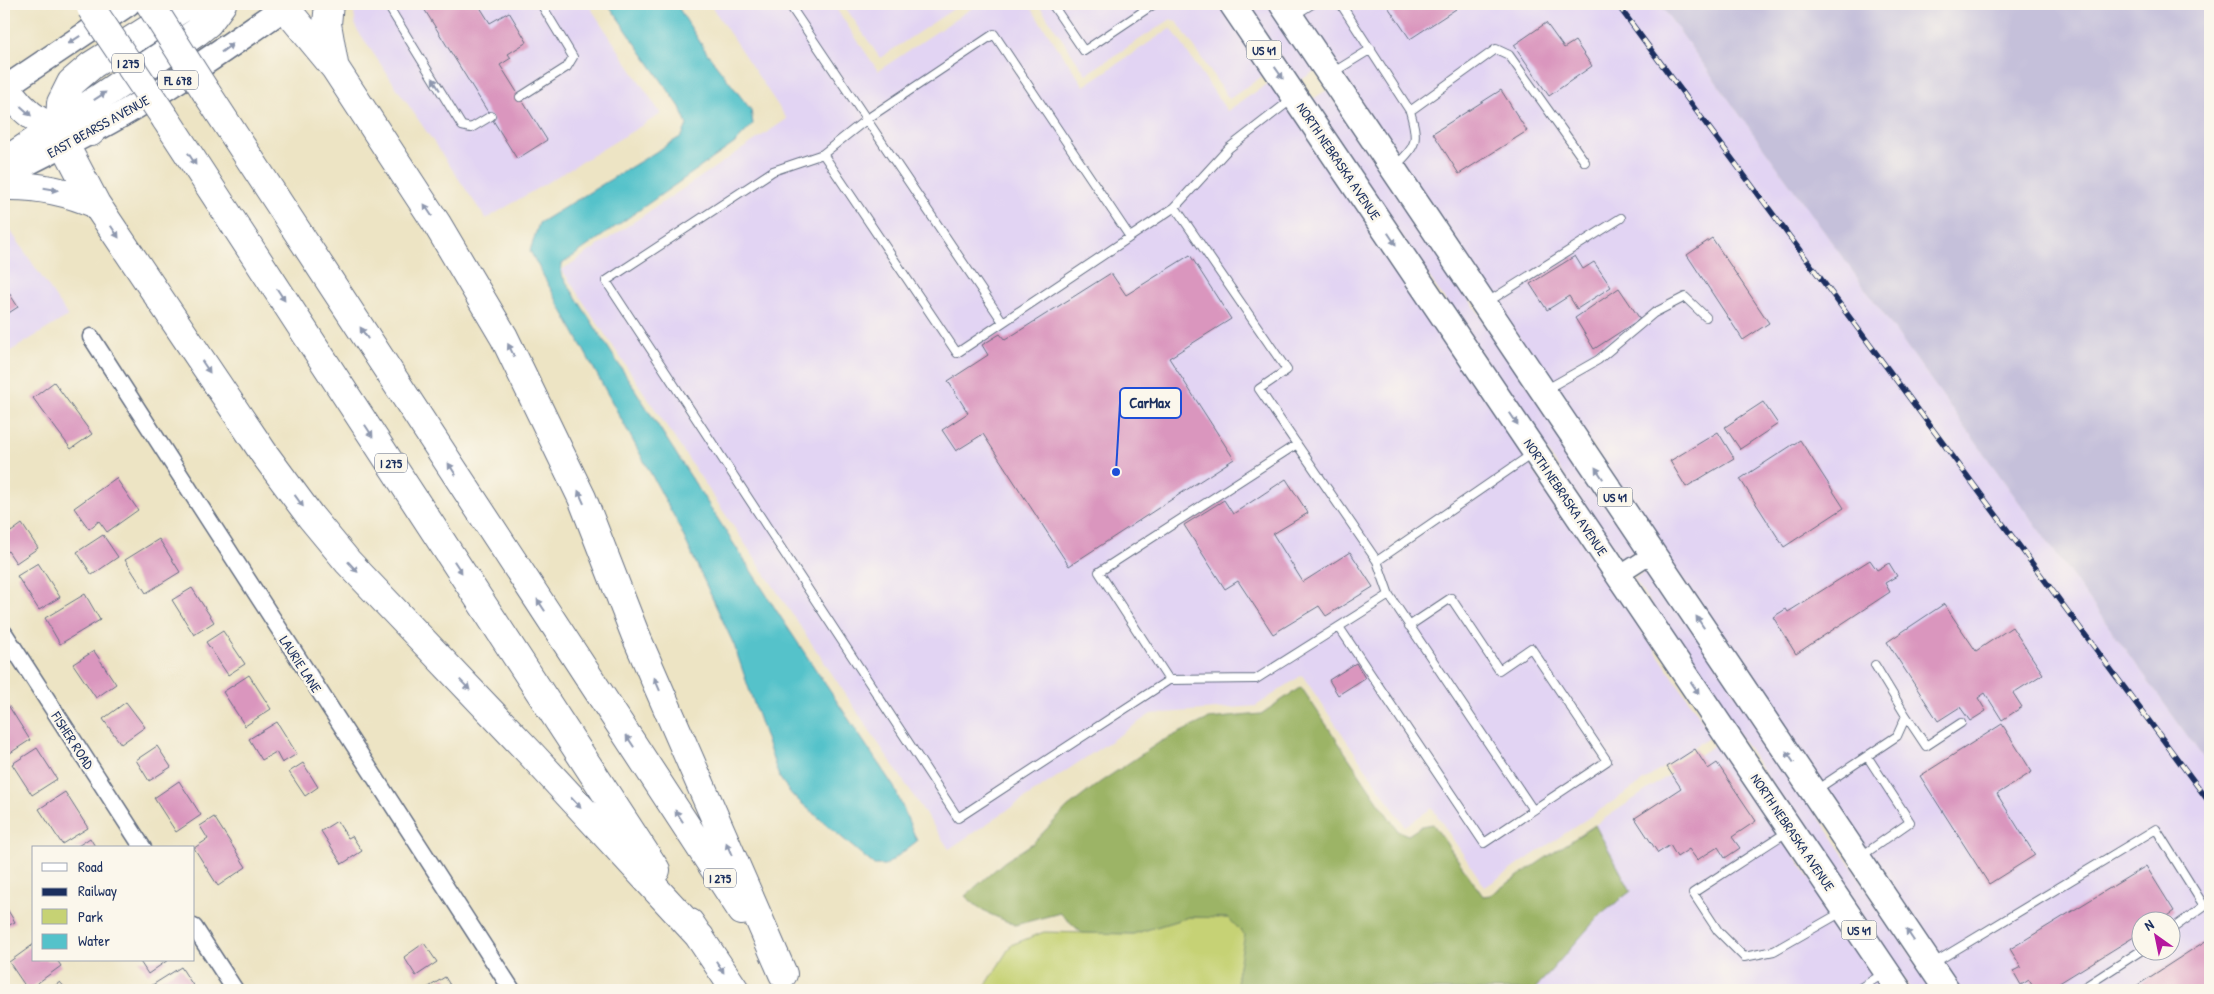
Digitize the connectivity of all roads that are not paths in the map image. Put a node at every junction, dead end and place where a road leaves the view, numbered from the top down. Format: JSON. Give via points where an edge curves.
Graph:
{"nodes":[{"id":1,"x":129,"y":4,"type":"edge"},
{"id":2,"x":150,"y":4,"type":"edge"},
{"id":3,"x":189,"y":4,"type":"edge"},
{"id":4,"x":222,"y":4,"type":"edge"},
{"id":5,"x":329,"y":4,"type":"edge"},
{"id":6,"x":541,"y":4,"type":"edge"},
{"id":7,"x":789,"y":4,"type":"edge"},
{"id":8,"x":1052,"y":4,"type":"edge"},
{"id":9,"x":1154,"y":4,"type":"edge"},
{"id":10,"x":1232,"y":4,"type":"edge"},
{"id":11,"x":1312,"y":4,"type":"edge"},
{"id":12,"x":1338,"y":4,"type":"edge"},
{"id":13,"x":285,"y":5,"type":"edge"},
{"id":14,"x":391,"y":5,"type":"edge"},
{"id":15,"x":89,"y":6,"type":"edge"},
{"id":16,"x":1286,"y":10,"type":"edge"},
{"id":17,"x":1371,"y":49,"type":"junction"},
{"id":18,"x":335,"y":68,"type":"junction"},
{"id":19,"x":1329,"y":75,"type":"junction"},
{"id":20,"x":4,"y":86,"type":"edge"},
{"id":21,"x":520,"y":97,"type":"dead end"},
{"id":22,"x":1296,"y":97,"type":"junction"},
{"id":23,"x":1410,"y":111,"type":"junction"},
{"id":24,"x":490,"y":116,"type":"dead end"},
{"id":25,"x":867,"y":119,"type":"junction"},
{"id":26,"x":60,"y":131,"type":"junction"},
{"id":27,"x":90,"y":132,"type":"joint"},
{"id":28,"x":823,"y":154,"type":"junction"},
{"id":29,"x":4,"y":162,"type":"edge"},
{"id":30,"x":1585,"y":162,"type":"dead end"},
{"id":31,"x":1392,"y":168,"type":"junction"},
{"id":32,"x":4,"y":176,"type":"edge"},
{"id":33,"x":4,"y":186,"type":"edge"},
{"id":34,"x":96,"y":204,"type":"junction"},
{"id":35,"x":1175,"y":207,"type":"junction"},
{"id":36,"x":1621,"y":218,"type":"dead end"},
{"id":37,"x":1130,"y":237,"type":"junction"},
{"id":38,"x":1485,"y":304,"type":"junction"},
{"id":39,"x":1706,"y":317,"type":"dead end"},
{"id":40,"x":1003,"y":322,"type":"junction"},
{"id":41,"x":91,"y":337,"type":"dead end"},
{"id":42,"x":1543,"y":391,"type":"junction"},
{"id":43,"x":1297,"y":444,"type":"junction"},
{"id":44,"x":1536,"y":452,"type":"junction"},
{"id":45,"x":1653,"y":553,"type":"junction"},
{"id":46,"x":1377,"y":561,"type":"junction"},
{"id":47,"x":1619,"y":575,"type":"junction"},
{"id":48,"x":1389,"y":595,"type":"junction"},
{"id":49,"x":1409,"y":626,"type":"junction"},
{"id":50,"x":1339,"y":627,"type":"junction"},
{"id":51,"x":4,"y":632,"type":"edge"},
{"id":52,"x":1875,"y":665,"type":"dead end"},
{"id":53,"x":1169,"y":680,"type":"junction"},
{"id":54,"x":1906,"y":716,"type":"junction"},
{"id":55,"x":1961,"y":723,"type":"dead end"},
{"id":56,"x":1867,"y":756,"type":"junction"},
{"id":57,"x":1814,"y":792,"type":"junction"},
{"id":58,"x":1533,"y":810,"type":"junction"},
{"id":59,"x":1791,"y":830,"type":"junction"},
{"id":60,"x":142,"y":846,"type":"edge"},
{"id":61,"x":1858,"y":858,"type":"junction"},
{"id":62,"x":1846,"y":910,"type":"junction"},
{"id":63,"x":2182,"y":922,"type":"edge"},
{"id":64,"x":195,"y":929,"type":"edge"},
{"id":65,"x":700,"y":937,"type":"junction"},
{"id":66,"x":2132,"y":956,"type":"edge"},
{"id":67,"x":1930,"y":965,"type":"junction"},
{"id":68,"x":1893,"y":981,"type":"edge"},
{"id":69,"x":788,"y":982,"type":"edge"},
{"id":70,"x":235,"y":990,"type":"edge"},
{"id":71,"x":512,"y":990,"type":"edge"},
{"id":72,"x":735,"y":990,"type":"edge"},
{"id":73,"x":1858,"y":990,"type":"edge"},
{"id":74,"x":1947,"y":990,"type":"edge"},
{"id":75,"x":2080,"y":990,"type":"edge"}],
"edges":[{"from":1,"to":20,"type":"main road","one_way":true},
{"from":69,"to":2,"type":"highway","number":"I 275","one_way":true,"bridge":true},
{"from":3,"to":26,"type":"highway","via":[[80,74],[65,94]]},
{"from":26,"to":4,"type":"highway","one_way":true,"via":[[197,32]]},
{"from":5,"to":18,"type":"highway","via":[[327,24]]},
{"from":6,"to":21,"type":"lane","via":[[573,56],[567,67]]},
{"from":7,"to":25,"type":"lane"},
{"from":8,"to":9,"type":"lane","via":[[1084,52]]},
{"from":10,"to":22,"type":"main road","name":"NORTH NEBRASKA AVENUE","number":"US 41","one_way":true},
{"from":11,"to":16,"type":"lane"},
{"from":12,"to":17,"type":"lane"},
{"from":13,"to":18,"type":"highway"},
{"from":27,"to":13,"type":"main road","name":"EAST BEARSS AVENUE","number":"FL 678","one_way":true,"via":[[213,59]]},
{"from":24,"to":14,"type":"lane","one_way":true,"via":[[471,128],[462,126]]},
{"from":15,"to":65,"type":"highway","number":"I 275","one_way":true,"bridge":true},
{"from":16,"to":19,"type":"main road","number":"US 41"},
{"from":17,"to":19,"type":"lane"},
{"from":17,"to":23,"type":"lane"},
{"from":69,"to":18,"type":"highway","one_way":true,"via":[[635,634],[582,498],[534,396],[504,337],[442,232]]},
{"from":19,"to":22,"type":"main road"},
{"from":19,"to":31,"type":"main road","number":"US 41"},
{"from":20,"to":26,"type":"highway","one_way":true,"via":[[24,111]]},
{"from":22,"to":35,"type":"lane","via":[[1228,148]]},
{"from":22,"to":44,"type":"main road","name":"NORTH NEBRASKA AVENUE","number":"US 41","one_way":true},
{"from":23,"to":30,"type":"lane","via":[[1496,49],[1509,55]]},
{"from":23,"to":31,"type":"lane","via":[[1417,134],[1411,151]]},
{"from":25,"to":28,"type":"lane"},
{"from":25,"to":37,"type":"lane","via":[[994,34]]},
{"from":25,"to":40,"type":"lane"},
{"from":26,"to":27,"type":"highway"},
{"from":26,"to":29,"type":"highway"},
{"from":26,"to":32,"type":"main road","name":"EAST BEARSS AVENUE"},
{"from":26,"to":34,"type":"highway"},
{"from":28,"to":40,"type":"lane","via":[[957,353]]},
{"from":28,"to":53,"type":"lane","via":[[773,171],[606,280],[958,818]]},
{"from":31,"to":38,"type":"main road","number":"US 41"},
{"from":33,"to":34,"type":"highway","one_way":true,"via":[[62,191]]},
{"from":34,"to":65,"type":"highway","one_way":true,"via":[[265,454],[328,538]]},
{"from":35,"to":37,"type":"lane"},
{"from":35,"to":43,"type":"lane","via":[[1286,370],[1259,389]]},
{"from":36,"to":38,"type":"lane"},
{"from":37,"to":40,"type":"lane"},
{"from":38,"to":42,"type":"main road","number":"US 41"},
{"from":39,"to":42,"type":"lane","via":[[1685,296],[1654,313],[1598,360]]},
{"from":41,"to":71,"type":"street","name":"LAURIE LANE"},
{"from":45,"to":42,"type":"main road","number":"US 41","one_way":true},
{"from":43,"to":46,"type":"lane"},
{"from":43,"to":53,"type":"lane","via":[[1099,572]]},
{"from":44,"to":46,"type":"lane"},
{"from":44,"to":47,"type":"main road","name":"NORTH NEBRASKA AVENUE","number":"US 41"},
{"from":45,"to":47,"type":"street"},
{"from":57,"to":45,"type":"main road","number":"US 41","one_way":true},
{"from":46,"to":48,"type":"lane"},
{"from":47,"to":59,"type":"main road","name":"NORTH NEBRASKA AVENUE","number":"US 41","one_way":true},
{"from":48,"to":49,"type":"lane"},
{"from":48,"to":50,"type":"lane"},
{"from":49,"to":58,"type":"lane"},
{"from":49,"to":58,"type":"lane","via":[[1450,598],[1499,670],[1531,648],[1607,761]]},
{"from":50,"to":53,"type":"lane","via":[[1256,680]]},
{"from":50,"to":58,"type":"lane","via":[[1484,843]]},
{"from":51,"to":60,"type":"street","name":"FISHER ROAD"},
{"from":52,"to":54,"type":"lane"},
{"from":54,"to":55,"type":"lane","via":[[1926,746]]},
{"from":54,"to":56,"type":"lane","via":[[1897,736]]},
{"from":56,"to":57,"type":"lane"},
{"from":56,"to":61,"type":"lane","via":[[1910,822]]},
{"from":57,"to":61,"type":"main road","number":"US 41"},
{"from":59,"to":62,"type":"main road","name":"NORTH NEBRASKA AVENUE","number":"US 41"},
{"from":59,"to":62,"type":"lane","via":[[1693,893],[1718,931],[1744,957],[1774,951]]},
{"from":67,"to":61,"type":"main road","number":"US 41","one_way":true},
{"from":62,"to":68,"type":"main road","name":"NORTH NEBRASKA AVENUE","number":"US 41"},
{"from":63,"to":67,"type":"lane","via":[[2204,906],[2156,829]]},
{"from":64,"to":70,"type":"street"},
{"from":65,"to":72,"type":"highway","number":"I 275","one_way":true},
{"from":66,"to":75,"type":"lane"},
{"from":67,"to":74,"type":"main road","number":"US 41"},
{"from":68,"to":73,"type":"lane"}]}
